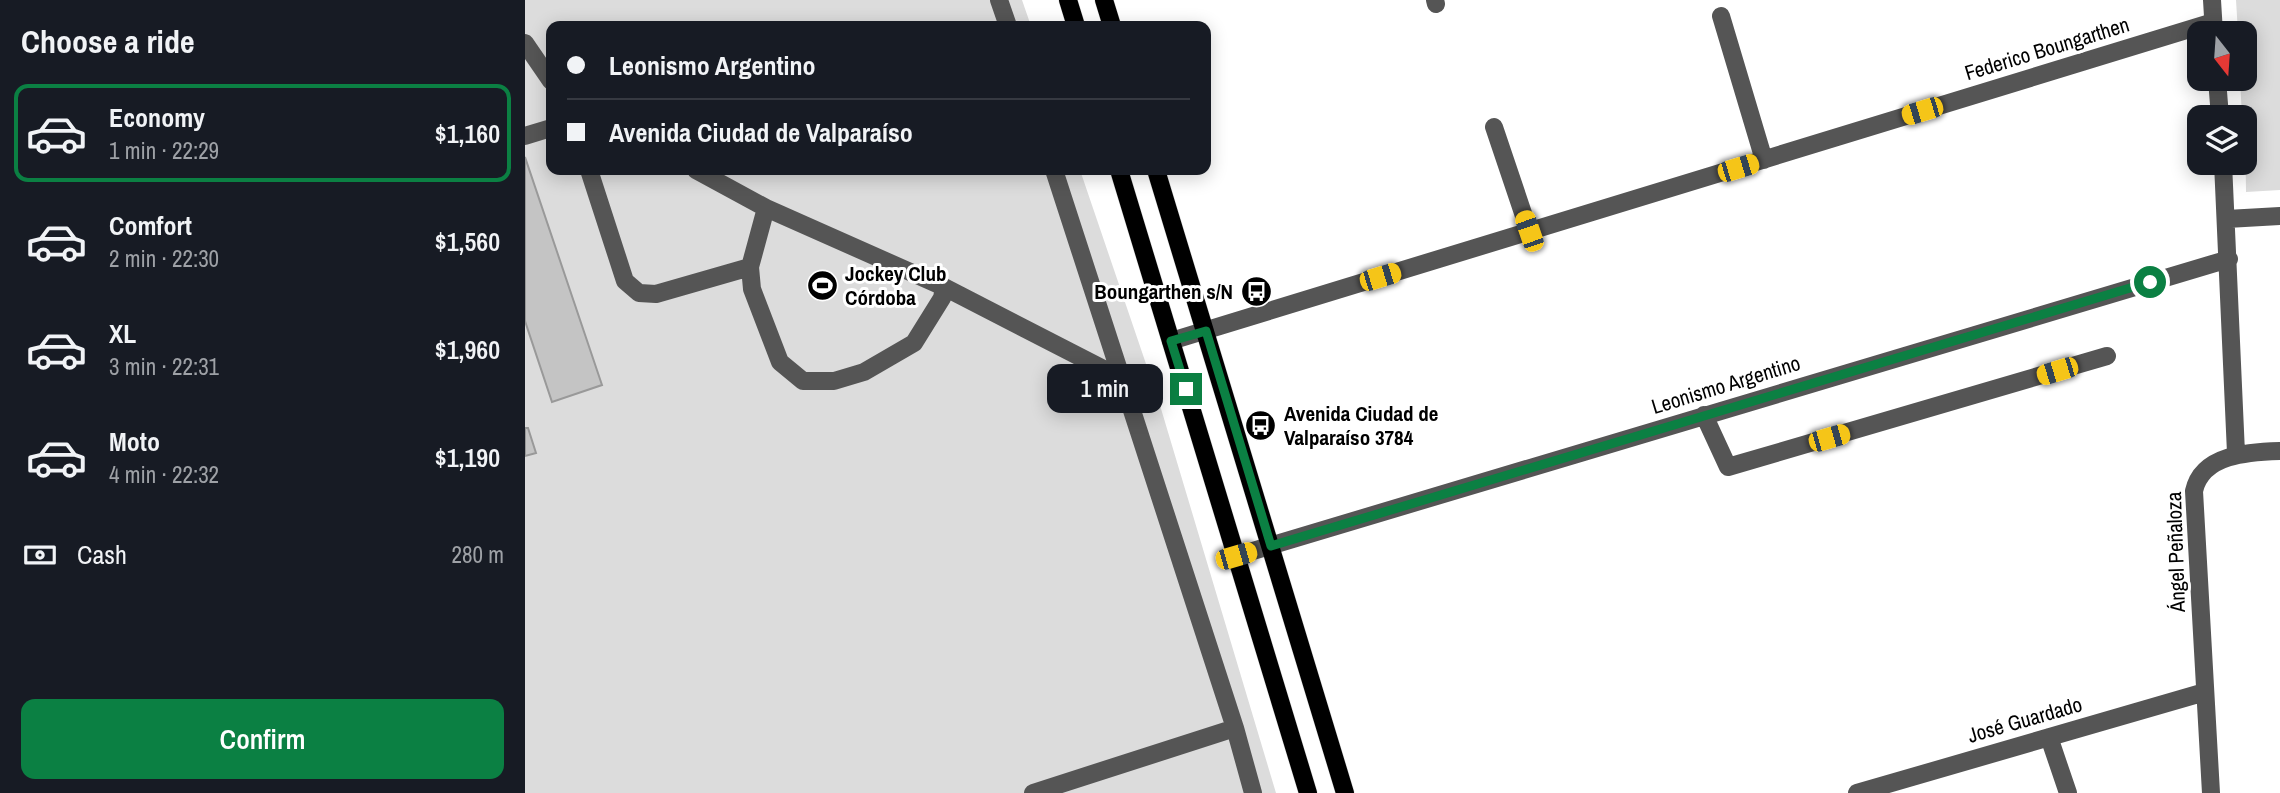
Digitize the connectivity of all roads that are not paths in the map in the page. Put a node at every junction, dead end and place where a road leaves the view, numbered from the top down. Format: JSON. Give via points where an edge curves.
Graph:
{"nodes":[{"id":1,"x":999,"y":0,"type":"edge"},
{"id":2,"x":1068,"y":0,"type":"edge"},
{"id":3,"x":1104,"y":0,"type":"edge"},
{"id":4,"x":2212,"y":0,"type":"edge"},
{"id":5,"x":1721,"y":16,"type":"dead end"},
{"id":6,"x":1006,"y":21,"type":"edge"},
{"id":7,"x":1074,"y":21,"type":"edge"},
{"id":8,"x":1110,"y":21,"type":"edge"},
{"id":9,"x":2214,"y":21,"type":"edge"},
{"id":10,"x":2187,"y":35,"type":"edge"},
{"id":11,"x":525,"y":43,"type":"edge"},
{"id":12,"x":546,"y":74,"type":"edge"},
{"id":13,"x":1494,"y":127,"type":"dead end"},
{"id":14,"x":546,"y":130,"type":"edge"},
{"id":15,"x":525,"y":136,"type":"edge"},
{"id":16,"x":1764,"y":160,"type":"junction"},
{"id":17,"x":591,"y":175,"type":"edge"},
{"id":18,"x":705,"y":175,"type":"edge"},
{"id":19,"x":1056,"y":175,"type":"edge"},
{"id":20,"x":1121,"y":175,"type":"edge"},
{"id":21,"x":1158,"y":175,"type":"edge"},
{"id":22,"x":2224,"y":175,"type":"edge"},
{"id":23,"x":766,"y":208,"type":"junction"},
{"id":24,"x":2280,"y":216,"type":"edge"},
{"id":25,"x":2227,"y":219,"type":"junction"},
{"id":26,"x":1529,"y":231,"type":"junction"},
{"id":27,"x":2229,"y":259,"type":"junction"},
{"id":28,"x":750,"y":267,"type":"junction"},
{"id":29,"x":944,"y":287,"type":"junction"},
{"id":30,"x":1206,"y":331,"type":"junction"},
{"id":31,"x":1171,"y":341,"type":"junction"},
{"id":32,"x":2107,"y":356,"type":"dead end"},
{"id":33,"x":1119,"y":377,"type":"junction"},
{"id":34,"x":1704,"y":415,"type":"junction"},
{"id":35,"x":2280,"y":450,"type":"edge"},
{"id":36,"x":2236,"y":453,"type":"junction"},
{"id":37,"x":1271,"y":546,"type":"junction"},
{"id":38,"x":1236,"y":556,"type":"junction"},
{"id":39,"x":2205,"y":692,"type":"junction"},
{"id":40,"x":1235,"y":728,"type":"junction"},
{"id":41,"x":2049,"y":737,"type":"junction"},
{"id":42,"x":1033,"y":793,"type":"edge"},
{"id":43,"x":1253,"y":793,"type":"edge"},
{"id":44,"x":1308,"y":793,"type":"edge"},
{"id":45,"x":1345,"y":793,"type":"edge"},
{"id":46,"x":1857,"y":793,"type":"edge"},
{"id":47,"x":2068,"y":793,"type":"edge"},
{"id":48,"x":2211,"y":793,"type":"edge"}],
"edges":[{"from":1,"to":6,"type":"street"},
{"from":2,"to":7,"type":"main road"},
{"from":3,"to":8,"type":"main road"},
{"from":4,"to":9,"type":"street"},
{"from":5,"to":16,"type":"street"},
{"from":10,"to":16,"type":"street","name":"Federico Boungarthen"},
{"from":11,"to":12,"type":"street"},
{"from":13,"to":26,"type":"street"},
{"from":14,"to":15,"type":"street"},
{"from":16,"to":26,"type":"street","name":"Federico Boungarthen"},
{"from":17,"to":28,"type":"street","via":[[625,281],[639,293],[656,293]]},
{"from":18,"to":23,"type":"street"},
{"from":19,"to":33,"type":"street"},
{"from":20,"to":31,"type":"main road"},
{"from":21,"to":30,"type":"main road"},
{"from":22,"to":25,"type":"street"},
{"from":23,"to":28,"type":"street"},
{"from":23,"to":29,"type":"street"},
{"from":24,"to":25,"type":"street"},
{"from":25,"to":27,"type":"street"},
{"from":26,"to":30,"type":"street","name":"Federico Boungarthen"},
{"from":27,"to":34,"type":"street","name":"Leonismo Argentino"},
{"from":27,"to":36,"type":"street"},
{"from":28,"to":29,"type":"street","via":[[752,289],[780,362],[803,381],[834,381],[864,372],[914,342]]},
{"from":29,"to":33,"type":"street"},
{"from":30,"to":31,"type":"street","name":"Federico Boungarthen"},
{"from":30,"to":37,"type":"main road"},
{"from":31,"to":38,"type":"main road"},
{"from":32,"to":34,"type":"street","via":[[1728,467]]},
{"from":33,"to":40,"type":"street"},
{"from":34,"to":37,"type":"street","name":"Leonismo Argentino"},
{"from":35,"to":36,"type":"street"},
{"from":36,"to":39,"type":"street","name":"Ángel Peñaloza","via":[[2204,471],[2196,479],[2194,491]]},
{"from":37,"to":38,"type":"street","name":"Leonismo Argentino"},
{"from":37,"to":45,"type":"main road"},
{"from":38,"to":44,"type":"main road"},
{"from":39,"to":41,"type":"street","name":"José Guardado"},
{"from":39,"to":48,"type":"street","name":"Ángel Peñaloza"},
{"from":40,"to":42,"type":"street"},
{"from":40,"to":43,"type":"street"},
{"from":41,"to":46,"type":"street","name":"José Guardado"},
{"from":41,"to":47,"type":"street"}]}
